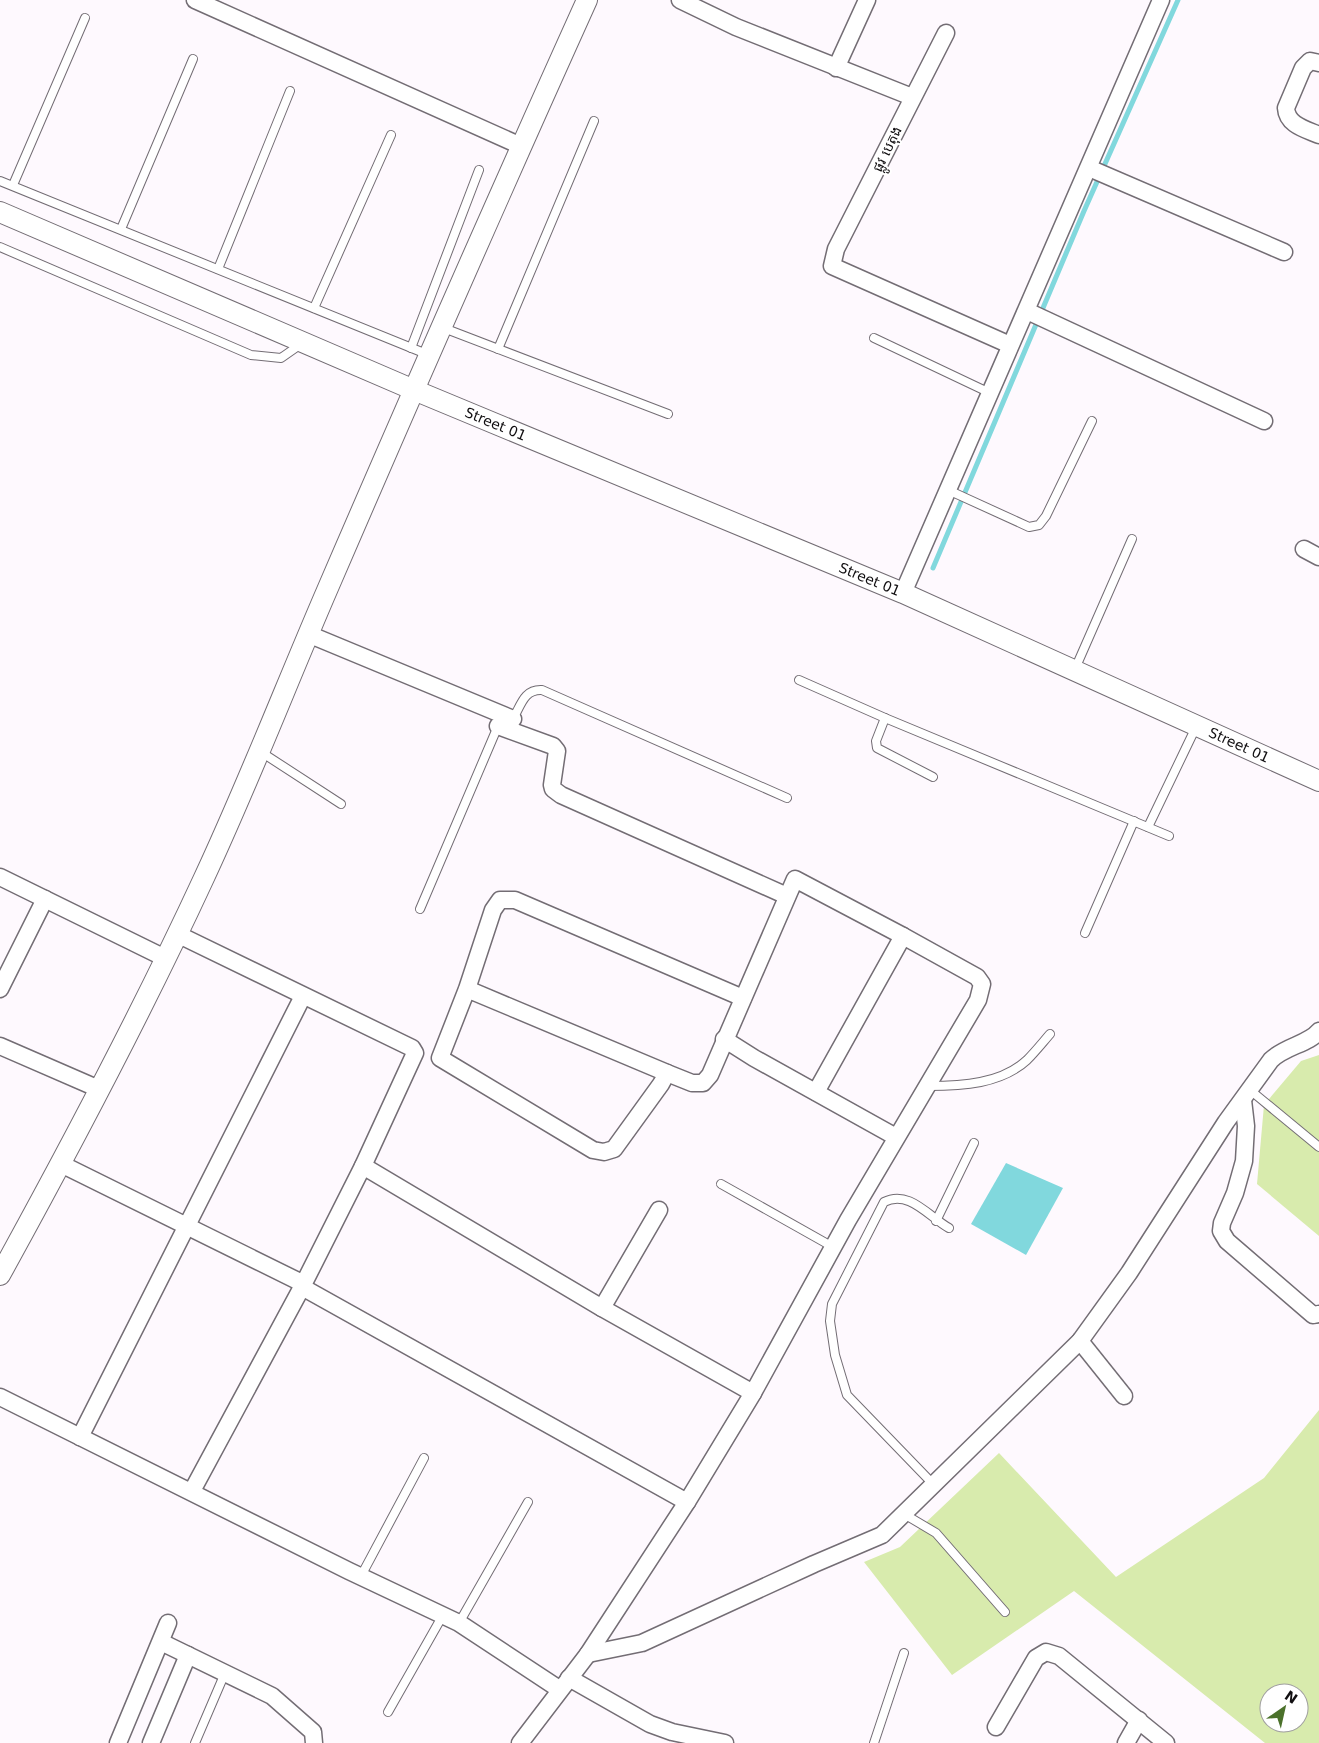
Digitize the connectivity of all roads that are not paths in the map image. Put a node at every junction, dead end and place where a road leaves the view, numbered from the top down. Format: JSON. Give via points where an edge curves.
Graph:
{"nodes":[{"id":1,"x":195,"y":0,"type":"edge"},
{"id":2,"x":587,"y":0,"type":"edge"},
{"id":3,"x":680,"y":0,"type":"edge"},
{"id":4,"x":867,"y":0,"type":"edge"},
{"id":5,"x":1161,"y":0,"type":"edge"},
{"id":6,"x":86,"y":18,"type":"dead end"},
{"id":7,"x":946,"y":33,"type":"dead end"},
{"id":8,"x":193,"y":59,"type":"dead end"},
{"id":9,"x":1319,"y":63,"type":"edge"},
{"id":10,"x":836,"y":68,"type":"junction"},
{"id":11,"x":290,"y":91,"type":"dead end"},
{"id":12,"x":912,"y":97,"type":"junction"},
{"id":13,"x":594,"y":121,"type":"dead end"},
{"id":14,"x":391,"y":135,"type":"dead end"},
{"id":15,"x":1319,"y":135,"type":"edge"},
{"id":16,"x":521,"y":146,"type":"junction"},
{"id":17,"x":1091,"y":169,"type":"junction"},
{"id":18,"x":479,"y":170,"type":"dead end"},
{"id":19,"x":0,"y":181,"type":"edge"},
{"id":20,"x":13,"y":185,"type":"junction"},
{"id":21,"x":0,"y":212,"type":"edge"},
{"id":22,"x":120,"y":229,"type":"junction"},
{"id":23,"x":0,"y":247,"type":"edge"},
{"id":24,"x":1284,"y":252,"type":"dead end"},
{"id":25,"x":218,"y":269,"type":"junction"},
{"id":26,"x":314,"y":308,"type":"junction"},
{"id":27,"x":1037,"y":315,"type":"junction"},
{"id":28,"x":441,"y":328,"type":"junction"},
{"id":29,"x":874,"y":338,"type":"dead end"},
{"id":30,"x":302,"y":342,"type":"junction"},
{"id":31,"x":1010,"y":345,"type":"junction"},
{"id":32,"x":498,"y":349,"type":"junction"},
{"id":33,"x":420,"y":351,"type":"junction"},
{"id":34,"x":414,"y":390,"type":"junction"},
{"id":35,"x":990,"y":393,"type":"junction"},
{"id":36,"x":668,"y":414,"type":"dead end"},
{"id":37,"x":1092,"y":421,"type":"dead end"},
{"id":38,"x":1264,"y":421,"type":"dead end"},
{"id":39,"x":953,"y":492,"type":"junction"},
{"id":40,"x":1132,"y":539,"type":"dead end"},
{"id":41,"x":1304,"y":549,"type":"dead end"},
{"id":42,"x":1319,"y":557,"type":"edge"},
{"id":43,"x":903,"y":593,"type":"junction"},
{"id":44,"x":308,"y":634,"type":"junction"},
{"id":45,"x":1074,"y":671,"type":"junction"},
{"id":46,"x":800,"y":680,"type":"dead end"},
{"id":47,"x":885,"y":718,"type":"junction"},
{"id":48,"x":504,"y":720,"type":"junction"},
{"id":49,"x":1197,"y":727,"type":"junction"},
{"id":50,"x":260,"y":752,"type":"junction"},
{"id":51,"x":933,"y":777,"type":"dead end"},
{"id":52,"x":1319,"y":781,"type":"edge"},
{"id":53,"x":787,"y":798,"type":"dead end"},
{"id":54,"x":341,"y":804,"type":"dead end"},
{"id":55,"x":1134,"y":821,"type":"junction"},
{"id":56,"x":1148,"y":827,"type":"junction"},
{"id":57,"x":1169,"y":836,"type":"dead end"},
{"id":58,"x":0,"y":877,"type":"edge"},
{"id":59,"x":787,"y":896,"type":"junction"},
{"id":60,"x":45,"y":899,"type":"junction"},
{"id":61,"x":420,"y":909,"type":"dead end"},
{"id":62,"x":1085,"y":933,"type":"dead end"},
{"id":63,"x":177,"y":934,"type":"junction"},
{"id":64,"x":903,"y":936,"type":"junction"},
{"id":65,"x":165,"y":958,"type":"junction"},
{"id":66,"x":0,"y":989,"type":"edge"},
{"id":67,"x":467,"y":989,"type":"junction"},
{"id":68,"x":303,"y":996,"type":"junction"},
{"id":69,"x":743,"y":998,"type":"junction"},
{"id":70,"x":1319,"y":1031,"type":"edge"},
{"id":71,"x":1050,"y":1034,"type":"dead end"},
{"id":72,"x":724,"y":1039,"type":"junction"},
{"id":73,"x":0,"y":1046,"type":"edge"},
{"id":74,"x":667,"y":1073,"type":"junction"},
{"id":75,"x":926,"y":1086,"type":"junction"},
{"id":76,"x":99,"y":1089,"type":"junction"},
{"id":77,"x":816,"y":1092,"type":"junction"},
{"id":78,"x":1246,"y":1095,"type":"junction"},
{"id":79,"x":896,"y":1137,"type":"junction"},
{"id":80,"x":974,"y":1143,"type":"dead end"},
{"id":81,"x":1319,"y":1147,"type":"edge"},
{"id":82,"x":61,"y":1164,"type":"junction"},
{"id":83,"x":364,"y":1166,"type":"junction"},
{"id":84,"x":721,"y":1184,"type":"dead end"},
{"id":85,"x":659,"y":1210,"type":"dead end"},
{"id":86,"x":936,"y":1221,"type":"junction"},
{"id":87,"x":186,"y":1225,"type":"junction"},
{"id":88,"x":949,"y":1228,"type":"dead end"},
{"id":89,"x":833,"y":1247,"type":"junction"},
{"id":90,"x":0,"y":1275,"type":"edge"},
{"id":91,"x":303,"y":1285,"type":"junction"},
{"id":92,"x":602,"y":1308,"type":"junction"},
{"id":93,"x":1319,"y":1314,"type":"edge"},
{"id":94,"x":1080,"y":1341,"type":"junction"},
{"id":95,"x":753,"y":1393,"type":"junction"},
{"id":96,"x":1124,"y":1396,"type":"dead end"},
{"id":97,"x":0,"y":1397,"type":"edge"},
{"id":98,"x":80,"y":1436,"type":"junction"},
{"id":99,"x":424,"y":1458,"type":"dead end"},
{"id":100,"x":934,"y":1485,"type":"junction"},
{"id":101,"x":192,"y":1491,"type":"junction"},
{"id":102,"x":528,"y":1502,"type":"dead end"},
{"id":103,"x":687,"y":1502,"type":"junction"},
{"id":104,"x":904,"y":1514,"type":"junction"},
{"id":105,"x":361,"y":1576,"type":"junction"},
{"id":106,"x":1005,"y":1612,"type":"dead end"},
{"id":107,"x":443,"y":1615,"type":"junction"},
{"id":108,"x":168,"y":1623,"type":"dead end"},
{"id":109,"x":459,"y":1623,"type":"junction"},
{"id":110,"x":160,"y":1642,"type":"junction"},
{"id":111,"x":904,"y":1653,"type":"dead end"},
{"id":112,"x":588,"y":1654,"type":"junction"},
{"id":113,"x":188,"y":1655,"type":"junction"},
{"id":114,"x":226,"y":1673,"type":"junction"},
{"id":115,"x":564,"y":1684,"type":"junction"},
{"id":116,"x":388,"y":1712,"type":"dead end"},
{"id":117,"x":1139,"y":1720,"type":"junction"},
{"id":118,"x":996,"y":1727,"type":"dead end"},
{"id":119,"x":118,"y":1743,"type":"edge"},
{"id":120,"x":152,"y":1743,"type":"edge"},
{"id":121,"x":194,"y":1743,"type":"edge"},
{"id":122,"x":314,"y":1743,"type":"edge"},
{"id":123,"x":520,"y":1743,"type":"edge"},
{"id":124,"x":725,"y":1743,"type":"edge"},
{"id":125,"x":874,"y":1743,"type":"edge"},
{"id":126,"x":1126,"y":1743,"type":"edge"},
{"id":127,"x":1166,"y":1743,"type":"edge"}],
"edges":[{"from":1,"to":16,"type":"street"},
{"from":2,"to":16,"type":"street"},
{"from":3,"to":10,"type":"street"},
{"from":4,"to":10,"type":"street"},
{"from":5,"to":17,"type":"street"},
{"from":6,"to":20,"type":"lane"},
{"from":7,"to":12,"type":"street","name":"ផ្លូវ បេតុង"},
{"from":8,"to":22,"type":"lane"},
{"from":9,"to":15,"type":"street","via":[[1310,61],[1303,68],[1286,108],[1294,124]]},
{"from":10,"to":12,"type":"street"},
{"from":11,"to":25,"type":"lane"},
{"from":12,"to":31,"type":"street","name":"ផ្លូវ បេតុង","via":[[836,250],[832,266]]},
{"from":13,"to":32,"type":"lane"},
{"from":14,"to":26,"type":"lane"},
{"from":16,"to":28,"type":"street"},
{"from":17,"to":24,"type":"street"},
{"from":17,"to":27,"type":"street"},
{"from":18,"to":33,"type":"lane"},
{"from":19,"to":20,"type":"lane"},
{"from":20,"to":22,"type":"lane"},
{"from":21,"to":30,"type":"street","name":"Street 01"},
{"from":22,"to":25,"type":"lane"},
{"from":23,"to":30,"type":"lane","via":[[251,355],[281,358]]},
{"from":25,"to":26,"type":"lane"},
{"from":26,"to":33,"type":"lane"},
{"from":27,"to":31,"type":"street"},
{"from":27,"to":38,"type":"street"},
{"from":28,"to":32,"type":"lane"},
{"from":28,"to":33,"type":"street"},
{"from":29,"to":35,"type":"lane"},
{"from":30,"to":34,"type":"street","name":"Street 01"},
{"from":31,"to":35,"type":"street"},
{"from":32,"to":36,"type":"lane"},
{"from":33,"to":34,"type":"street"},
{"from":34,"to":43,"type":"street","name":"Street 01"},
{"from":34,"to":44,"type":"street"},
{"from":35,"to":39,"type":"street"},
{"from":37,"to":39,"type":"lane","via":[[1039,525],[1029,527]]},
{"from":39,"to":43,"type":"street"},
{"from":40,"to":45,"type":"lane"},
{"from":41,"to":42,"type":"street"},
{"from":43,"to":45,"type":"street","name":"Street 01"},
{"from":44,"to":48,"type":"street"},
{"from":44,"to":50,"type":"street"},
{"from":45,"to":49,"type":"street","name":"Street 01"},
{"from":46,"to":47,"type":"lane"},
{"from":47,"to":51,"type":"lane","via":[[876,741],[878,748]]},
{"from":47,"to":55,"type":"lane"},
{"from":48,"to":53,"type":"lane","via":[[532,689],[542,690]]},
{"from":48,"to":59,"type":"street","via":[[557,751],[552,785],[561,795]]},
{"from":48,"to":61,"type":"lane"},
{"from":49,"to":52,"type":"street","name":"Street 01"},
{"from":49,"to":56,"type":"lane"},
{"from":50,"to":54,"type":"lane"},
{"from":50,"to":63,"type":"street"},
{"from":55,"to":56,"type":"lane"},
{"from":55,"to":62,"type":"lane"},
{"from":56,"to":57,"type":"lane"},
{"from":58,"to":60,"type":"street"},
{"from":59,"to":64,"type":"street","via":[[795,879]]},
{"from":59,"to":69,"type":"street"},
{"from":60,"to":65,"type":"street"},
{"from":60,"to":66,"type":"street"},
{"from":63,"to":65,"type":"street"},
{"from":63,"to":68,"type":"street"},
{"from":64,"to":75,"type":"street","via":[[966,970],[982,984],[978,1000]]},
{"from":64,"to":77,"type":"street"},
{"from":65,"to":76,"type":"street"},
{"from":67,"to":69,"type":"street","via":[[493,910],[500,900],[515,900]]},
{"from":67,"to":74,"type":"street"},
{"from":67,"to":74,"type":"street","via":[[440,1058],[593,1150],[604,1152],[614,1148]]},
{"from":68,"to":83,"type":"street","via":[[412,1048],[415,1053]]},
{"from":68,"to":87,"type":"street"},
{"from":69,"to":72,"type":"street"},
{"from":70,"to":78,"type":"street","via":[[1309,1039],[1280,1051]]},
{"from":71,"to":75,"type":"lane","via":[[1026,1061],[1000,1077],[957,1086]]},
{"from":72,"to":74,"type":"street","via":[[710,1075],[703,1082],[692,1082]]},
{"from":72,"to":77,"type":"street"},
{"from":73,"to":76,"type":"street"},
{"from":75,"to":79,"type":"street"},
{"from":76,"to":82,"type":"street"},
{"from":77,"to":79,"type":"street"},
{"from":78,"to":81,"type":"lane"},
{"from":78,"to":93,"type":"street","via":[[1244,1161],[1221,1231],[1241,1254],[1314,1315]]},
{"from":78,"to":94,"type":"street","via":[[1129,1273]]},
{"from":79,"to":89,"type":"street"},
{"from":80,"to":86,"type":"lane"},
{"from":82,"to":87,"type":"street"},
{"from":82,"to":90,"type":"street"},
{"from":83,"to":91,"type":"street"},
{"from":83,"to":92,"type":"street"},
{"from":84,"to":89,"type":"lane"},
{"from":85,"to":92,"type":"street"},
{"from":86,"to":88,"type":"lane"},
{"from":86,"to":100,"type":"lane","via":[[903,1198],[884,1202],[839,1285],[830,1321],[835,1355],[847,1395]]},
{"from":87,"to":91,"type":"street"},
{"from":87,"to":98,"type":"street"},
{"from":89,"to":95,"type":"street"},
{"from":91,"to":101,"type":"street"},
{"from":91,"to":103,"type":"street"},
{"from":92,"to":95,"type":"street"},
{"from":94,"to":96,"type":"street"},
{"from":94,"to":100,"type":"street"},
{"from":95,"to":103,"type":"street"},
{"from":97,"to":98,"type":"street"},
{"from":98,"to":101,"type":"street"},
{"from":99,"to":105,"type":"lane"},
{"from":100,"to":104,"type":"street"},
{"from":101,"to":105,"type":"street"},
{"from":102,"to":109,"type":"lane"},
{"from":103,"to":112,"type":"street"},
{"from":104,"to":106,"type":"lane","via":[[936,1533]]},
{"from":104,"to":112,"type":"street","via":[[882,1535],[642,1643]]},
{"from":105,"to":107,"type":"street"},
{"from":107,"to":109,"type":"street"},
{"from":107,"to":116,"type":"lane"},
{"from":108,"to":110,"type":"street"},
{"from":109,"to":115,"type":"street"},
{"from":110,"to":113,"type":"street"},
{"from":110,"to":119,"type":"street"},
{"from":111,"to":125,"type":"lane"},
{"from":112,"to":115,"type":"street"},
{"from":113,"to":114,"type":"street"},
{"from":113,"to":120,"type":"street"},
{"from":114,"to":121,"type":"lane"},
{"from":114,"to":122,"type":"street","via":[[272,1696],[313,1732]]},
{"from":115,"to":123,"type":"street"},
{"from":115,"to":124,"type":"street","via":[[650,1724]]},
{"from":117,"to":118,"type":"street","via":[[1059,1656],[1046,1652],[1036,1658]]},
{"from":117,"to":126,"type":"street"},
{"from":117,"to":127,"type":"street"}]}
